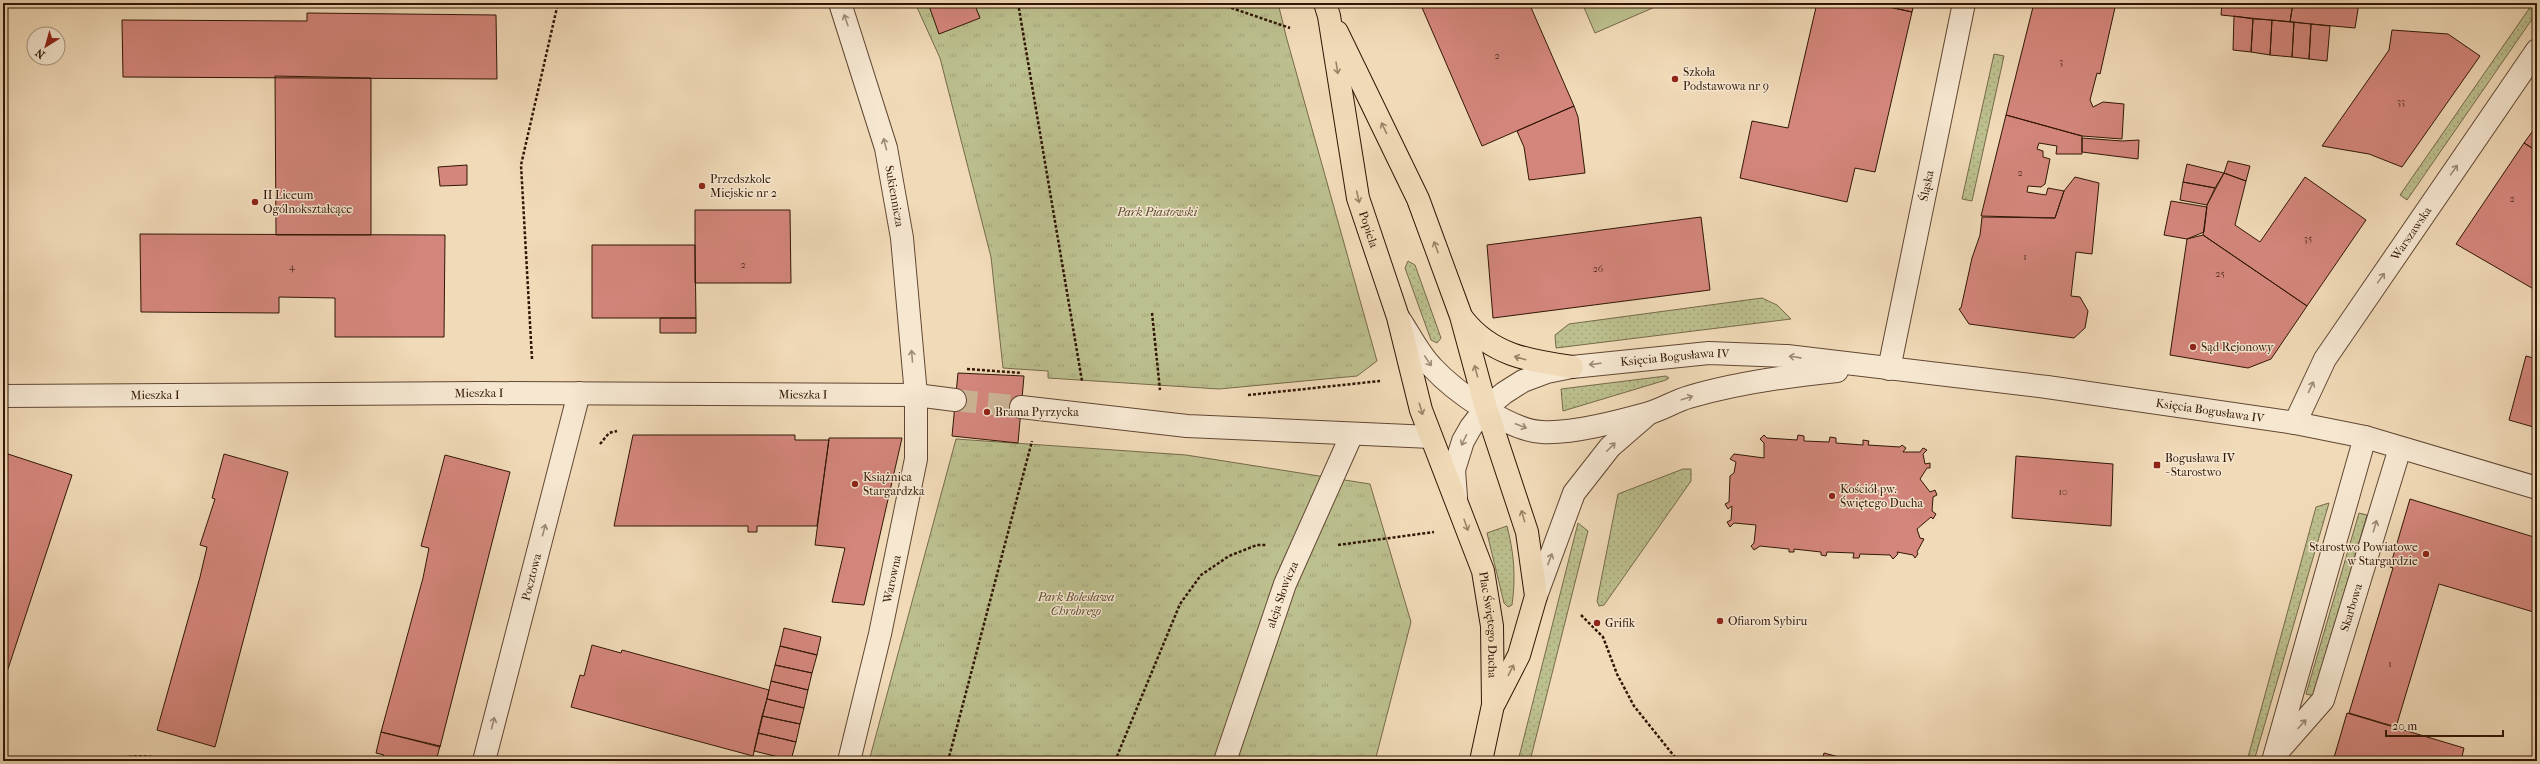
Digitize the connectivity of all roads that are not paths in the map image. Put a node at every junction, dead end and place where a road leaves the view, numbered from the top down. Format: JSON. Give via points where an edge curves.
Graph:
{"nodes":[{"id":1,"x":840,"y":3,"type":"edge"},
{"id":2,"x":1964,"y":3,"type":"edge"},
{"id":3,"x":1327,"y":10,"type":"edge"},
{"id":4,"x":2537,"y":50,"type":"edge"},
{"id":5,"x":1461,"y":316,"type":"junction"},
{"id":6,"x":1398,"y":317,"type":"junction"},
{"id":7,"x":1572,"y":367,"type":"junction"},
{"id":8,"x":1882,"y":368,"type":"junction"},
{"id":9,"x":579,"y":393,"type":"junction"},
{"id":10,"x":916,"y":395,"type":"junction"},
{"id":11,"x":3,"y":396,"type":"edge"},
{"id":12,"x":955,"y":400,"type":"tunnel mouth"},
{"id":13,"x":1486,"y":408,"type":"junction"},
{"id":14,"x":1030,"y":409,"type":"tunnel mouth"},
{"id":15,"x":1650,"y":412,"type":"junction"},
{"id":16,"x":2295,"y":423,"type":"junction"},
{"id":17,"x":1352,"y":434,"type":"junction"},
{"id":18,"x":1431,"y":437,"type":"junction"},
{"id":19,"x":2365,"y":437,"type":"junction"},
{"id":20,"x":2400,"y":448,"type":"junction"},
{"id":21,"x":2537,"y":488,"type":"edge"},
{"id":22,"x":1456,"y":498,"type":"junction"},
{"id":23,"x":1536,"y":596,"type":"junction"},
{"id":24,"x":1494,"y":705,"type":"junction"},
{"id":25,"x":2274,"y":757,"type":"edge"},
{"id":26,"x":484,"y":761,"type":"edge"},
{"id":27,"x":849,"y":761,"type":"edge"},
{"id":28,"x":1225,"y":761,"type":"edge"},
{"id":29,"x":1481,"y":761,"type":"edge"}],
"edges":[{"from":10,"to":1,"type":"street","name":"Sukiennicza","one_way":true,"via":[[902,238],[886,148]]},
{"from":2,"to":8,"type":"street","name":"Śląska"},
{"from":5,"to":3,"type":"main road","name":"Popiela","one_way":true,"via":[[1418,199]]},
{"from":3,"to":6,"type":"main road","name":"Popiela","one_way":true,"via":[[1358,198]]},
{"from":16,"to":4,"type":"street","name":"Warszawska","one_way":true,"via":[[2325,359]]},
{"from":7,"to":5,"type":"main road","one_way":true,"via":[[1534,362],[1507,354],[1473,332]]},
{"from":13,"to":5,"type":"main road","name":"Popiela","one_way":true},
{"from":6,"to":13,"type":"street","one_way":true,"via":[[1431,366],[1451,386]]},
{"from":6,"to":18,"type":"main road","name":"Popiela","one_way":true,"via":[[1421,410]]},
{"from":8,"to":7,"type":"street","name":"Księcia Bogusława IV","one_way":true,"via":[[1787,356],[1709,353]]},
{"from":7,"to":13,"type":"street","name":"Księcia Bogusława IV","via":[[1547,372],[1523,381]]},
{"from":15,"to":8,"type":"street","name":"Księcia Bogusława IV","one_way":true,"via":[[1688,397],[1784,376]]},
{"from":8,"to":16,"type":"street","name":"Księcia Bogusława IV","via":[[2047,387]]},
{"from":9,"to":10,"type":"street","name":"Mieszka I"},
{"from":9,"to":11,"type":"street","name":"Mieszka I"},
{"from":26,"to":9,"type":"street","name":"Pocztowa","one_way":true},
{"from":10,"to":12,"type":"street","name":"Mieszka I"},
{"from":10,"to":27,"type":"street","name":"Warowna","via":[[916,459],[880,634]]},
{"from":13,"to":15,"type":"street","name":"Księcia Bogusława IV","one_way":true,"via":[[1510,422],[1541,432],[1603,424]]},
{"from":13,"to":22,"type":"street","name":"Księcia Bogusława IV","one_way":true,"via":[[1471,427],[1458,454],[1454,470]]},
{"from":23,"to":13,"type":"main road","name":"Plac Świętego Ducha","one_way":true,"via":[[1528,532]]},
{"from":14,"to":17,"type":"street","via":[[1187,426]]},
{"from":23,"to":15,"type":"street","name":"Plac Świętego Ducha","one_way":true,"via":[[1574,493],[1610,447]]},
{"from":16,"to":19,"type":"street","name":"Księcia Bogusława IV"},
{"from":17,"to":18,"type":"street"},
{"from":17,"to":28,"type":"street","name":"aleja Słowicza","via":[[1285,584]]},
{"from":18,"to":22,"type":"main road","name":"Plac Świętego Ducha"},
{"from":19,"to":20,"type":"street","name":"Księcia Bogusława IV"},
{"from":19,"to":25,"type":"street","name":"Skarbowa"},
{"from":20,"to":21,"type":"street","name":"Księcia Bogusława IV"},
{"from":25,"to":20,"type":"street","name":"Skarbowa","one_way":true,"via":[[2323,700]]},
{"from":22,"to":24,"type":"main road","name":"Plac Świętego Ducha","one_way":true,"via":[[1483,571],[1492,626]]},
{"from":24,"to":23,"type":"main road","name":"Plac Świętego Ducha","one_way":true,"via":[[1519,655]]},
{"from":24,"to":29,"type":"main road"}]}
